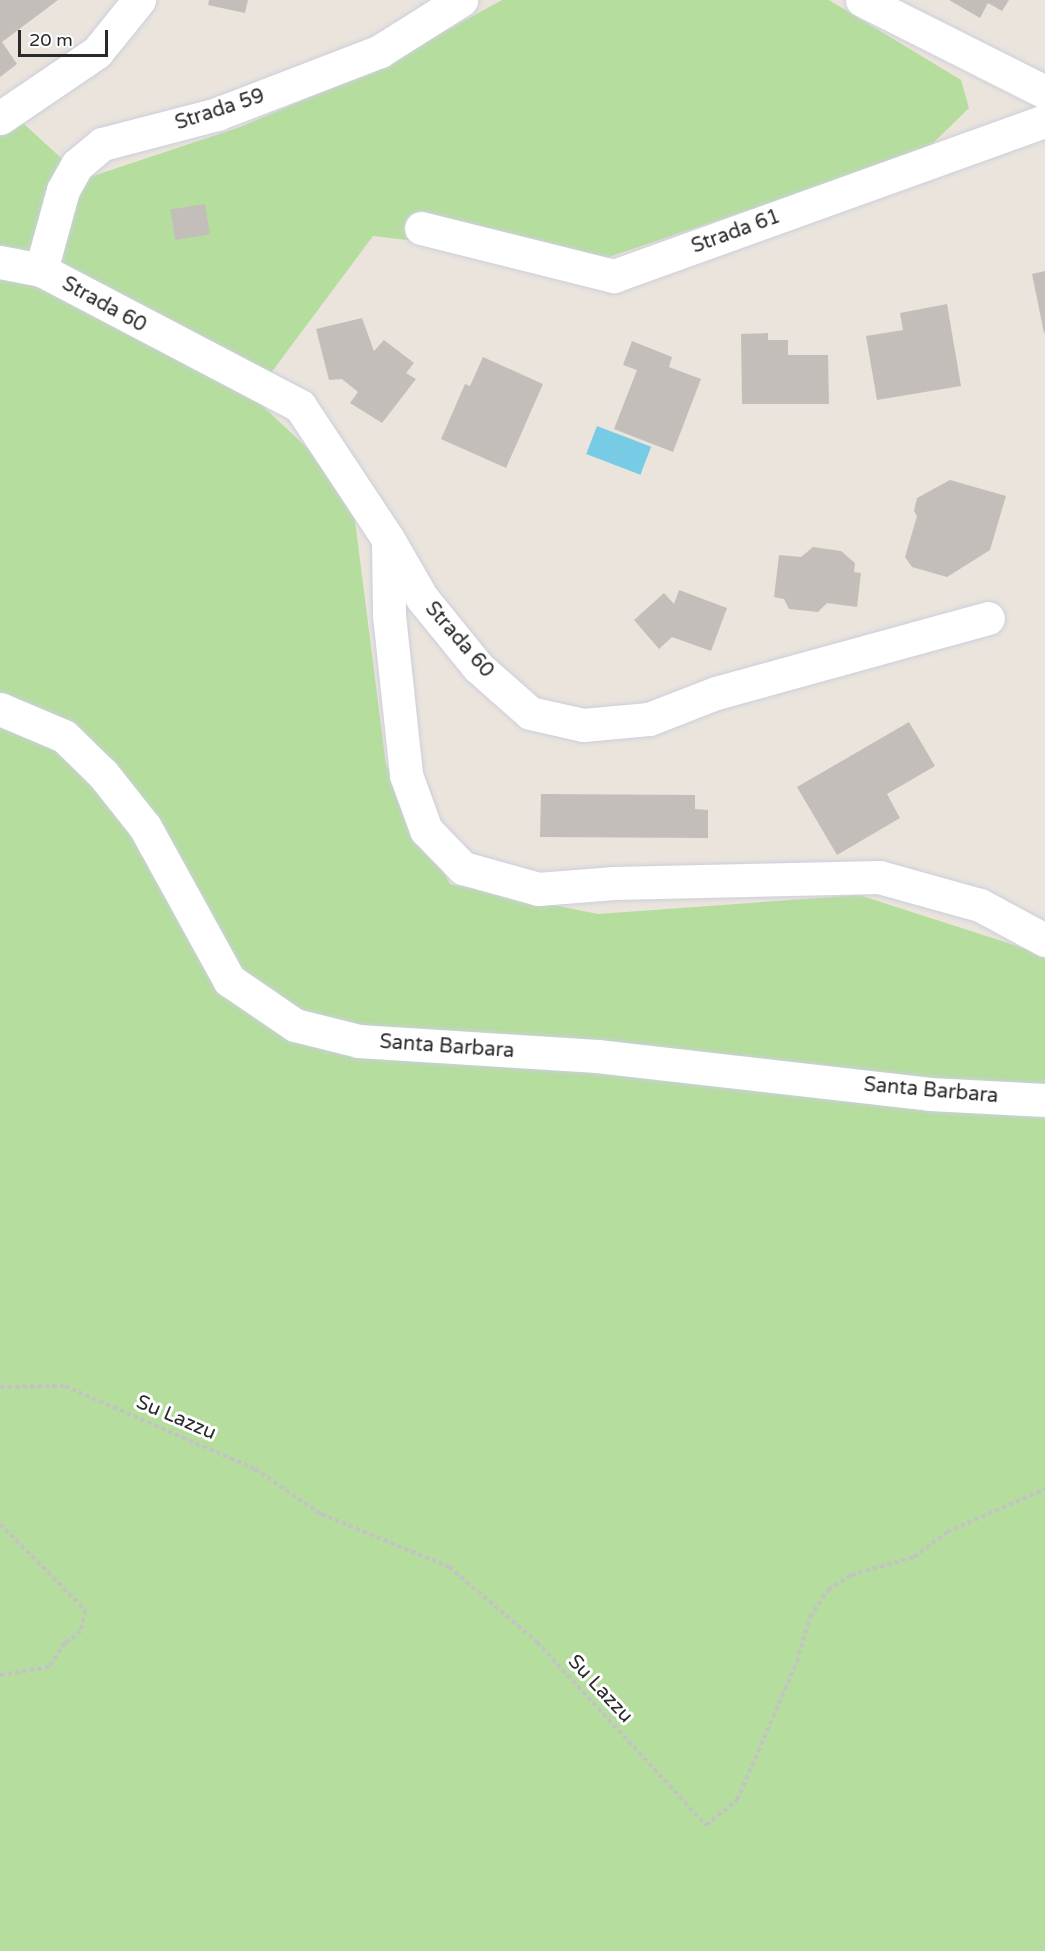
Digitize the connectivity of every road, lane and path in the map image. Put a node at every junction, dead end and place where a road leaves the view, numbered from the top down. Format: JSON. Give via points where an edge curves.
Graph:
{"nodes":[{"id":1,"x":139,"y":0,"type":"edge"},
{"id":2,"x":461,"y":0,"type":"edge"},
{"id":3,"x":862,"y":0,"type":"edge"},
{"id":4,"x":1045,"y":92,"type":"edge"},
{"id":5,"x":0,"y":118,"type":"edge"},
{"id":6,"x":1045,"y":121,"type":"edge"},
{"id":7,"x":421,"y":228,"type":"dead end"},
{"id":8,"x":0,"y":262,"type":"edge"},
{"id":9,"x":40,"y":270,"type":"junction"},
{"id":10,"x":388,"y":539,"type":"junction"},
{"id":11,"x":988,"y":618,"type":"dead end"},
{"id":12,"x":0,"y":709,"type":"edge"},
{"id":13,"x":1045,"y":940,"type":"edge"},
{"id":14,"x":1045,"y":1101,"type":"edge"},
{"id":15,"x":0,"y":1387,"type":"edge"},
{"id":16,"x":1045,"y":1489,"type":"edge"},
{"id":17,"x":0,"y":1524,"type":"edge"},
{"id":18,"x":0,"y":1675,"type":"edge"}],
"edges":[{"from":1,"to":5,"type":"street","via":[[97,52]]},
{"from":2,"to":9,"type":"street","name":"Strada 59","via":[[370,55],[217,114],[102,144],[77,165],[63,190]]},
{"from":3,"to":4,"type":"street"},
{"from":6,"to":7,"type":"street","name":"Strada 61","via":[[614,276]]},
{"from":8,"to":9,"type":"street","name":"Strada 60"},
{"from":9,"to":10,"type":"street","name":"Strada 60","via":[[300,406]]},
{"from":10,"to":11,"type":"street","name":"Strada 60","via":[[422,598],[478,668],[530,713],[583,725],[649,718],[716,693]]},
{"from":10,"to":13,"type":"street","via":[[389,615],[406,775],[426,830],[463,868],[538,889],[879,877],[980,905]]},
{"from":12,"to":14,"type":"street","name":"Santa Barbara","via":[[64,736],[103,774],[145,827],[229,981],[295,1025],[359,1041],[597,1056],[930,1094]]},
{"from":15,"to":16,"type":"path","name":"Su Lazzu","via":[[65,1386],[255,1468],[321,1514],[449,1567],[537,1642],[706,1825],[737,1800],[797,1662],[810,1617],[828,1590],[851,1575],[914,1557],[947,1532]]},
{"from":17,"to":18,"type":"path","via":[[85,1610],[81,1631],[65,1643],[49,1667]]}]}
